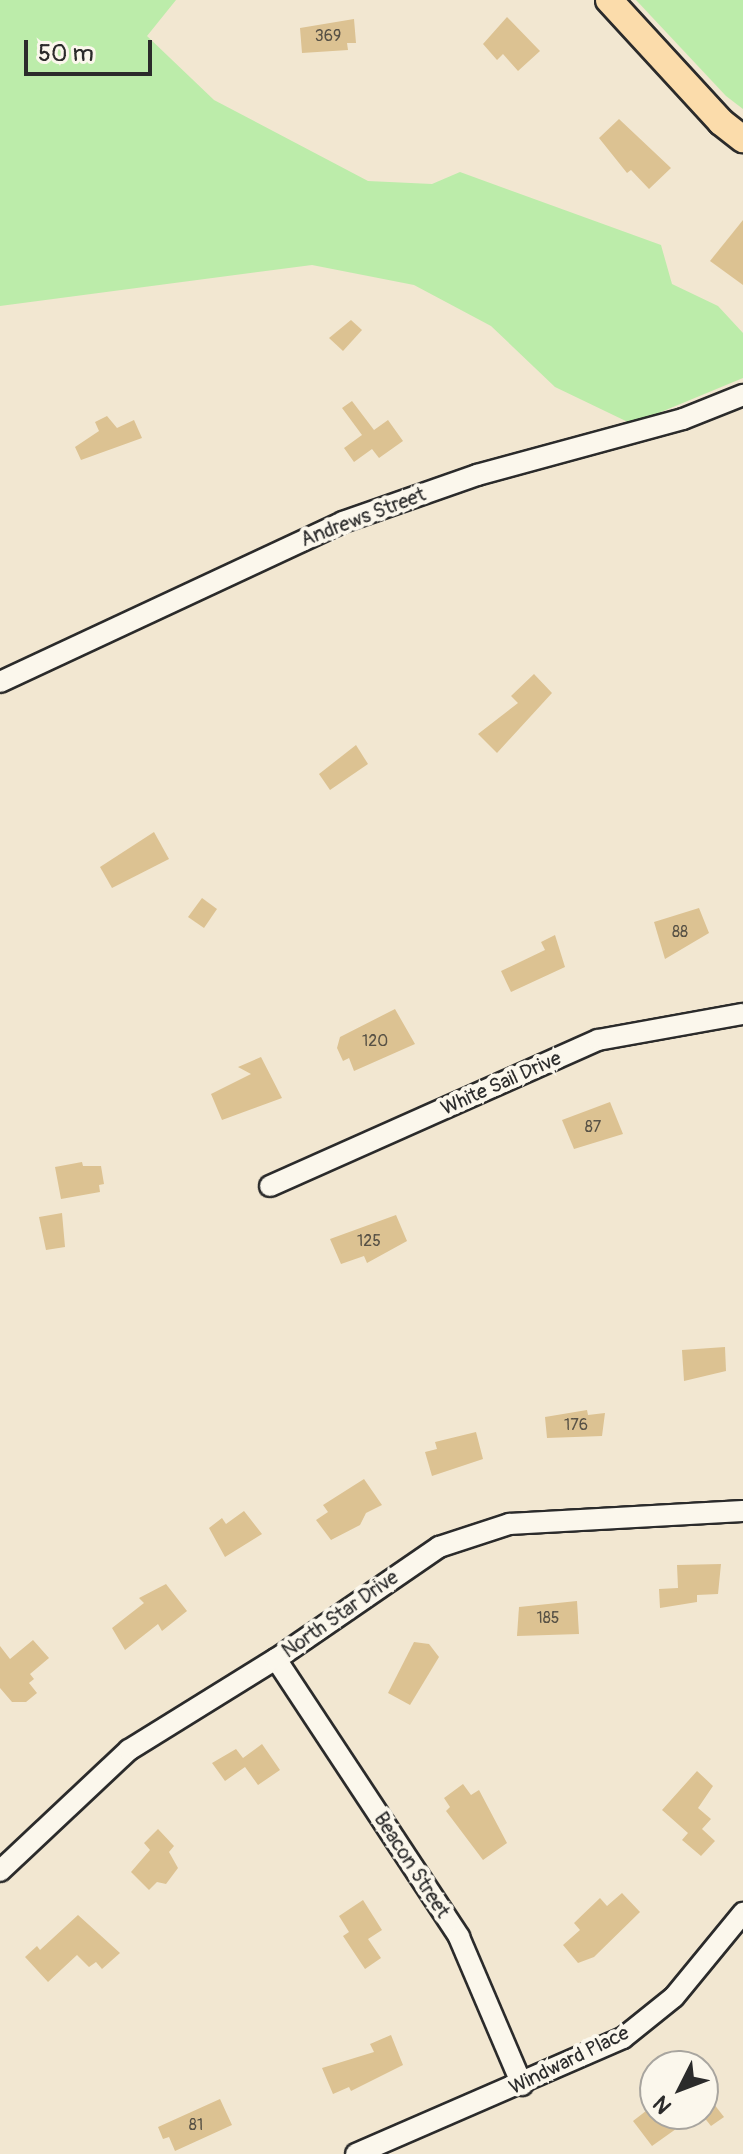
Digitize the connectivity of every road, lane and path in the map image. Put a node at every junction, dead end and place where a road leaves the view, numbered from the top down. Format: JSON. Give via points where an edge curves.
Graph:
{"nodes":[{"id":1,"x":609,"y":0,"type":"edge"},
{"id":2,"x":743,"y":139,"type":"edge"},
{"id":3,"x":743,"y":395,"type":"edge"},
{"id":4,"x":0,"y":682,"type":"edge"},
{"id":5,"x":743,"y":1014,"type":"edge"},
{"id":6,"x":270,"y":1186,"type":"dead end"},
{"id":7,"x":743,"y":1511,"type":"edge"},
{"id":8,"x":276,"y":1659,"type":"junction"},
{"id":9,"x":0,"y":1871,"type":"edge"},
{"id":10,"x":743,"y":1913,"type":"edge"},
{"id":11,"x":522,"y":2085,"type":"junction"},
{"id":12,"x":356,"y":2154,"type":"edge"}],
"edges":[{"from":1,"to":2,"type":"main road","via":[[721,122]]},
{"from":3,"to":4,"type":"street","name":"Andrews Street","via":[[683,419],[477,475],[343,522]]},
{"from":5,"to":6,"type":"street","name":"White Sail Drive","via":[[598,1040]]},
{"from":7,"to":8,"type":"street","name":"North Star Drive","via":[[509,1524],[439,1547]]},
{"from":8,"to":9,"type":"street","name":"North Star Drive","via":[[129,1750]]},
{"from":8,"to":11,"type":"street","name":"Beacon Street","via":[[459,1937]]},
{"from":10,"to":11,"type":"street","name":"Windward Place","via":[[674,1997],[623,2038]]},
{"from":11,"to":12,"type":"street","name":"Windward Place"}]}
